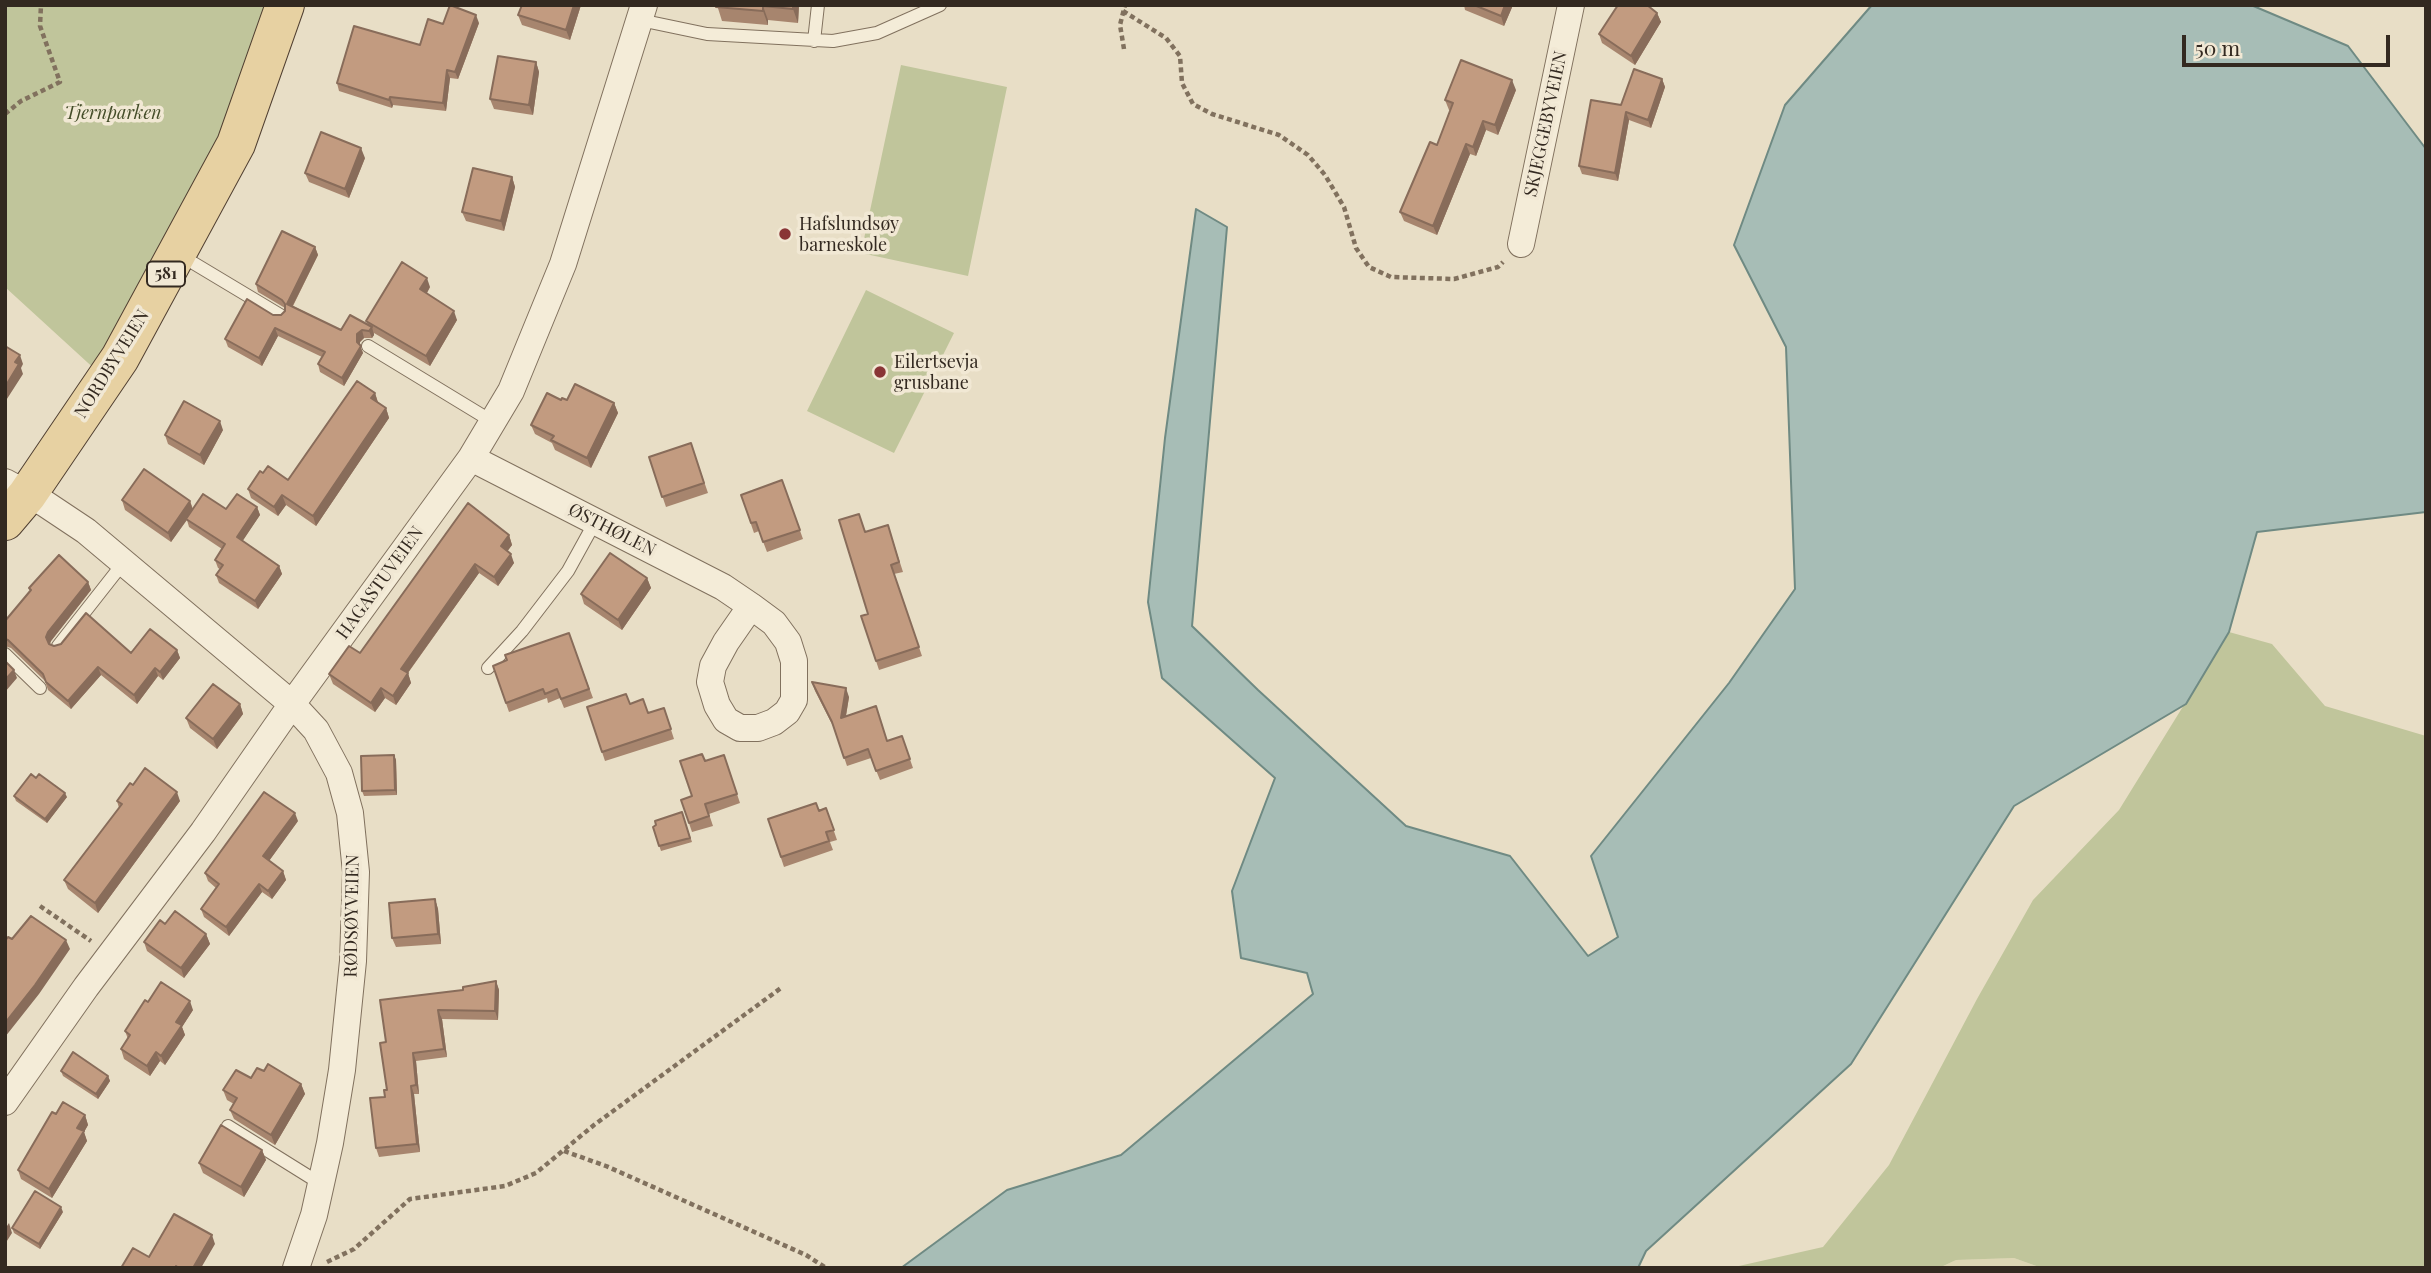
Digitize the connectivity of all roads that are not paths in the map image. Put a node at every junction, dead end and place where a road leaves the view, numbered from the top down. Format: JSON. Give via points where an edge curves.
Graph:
{"nodes":[{"id":1,"x":285,"y":5,"type":"edge"},
{"id":2,"x":818,"y":5,"type":"edge"},
{"id":3,"x":940,"y":5,"type":"edge"},
{"id":4,"x":1572,"y":5,"type":"edge"},
{"id":5,"x":642,"y":13,"type":"edge"},
{"id":6,"x":814,"y":41,"type":"junction"},
{"id":7,"x":1521,"y":244,"type":"road end"},
{"id":8,"x":177,"y":253,"type":"junction"},
{"id":9,"x":280,"y":315,"type":"edge"},
{"id":10,"x":368,"y":346,"type":"dead end"},
{"id":11,"x":492,"y":422,"type":"junction"},
{"id":12,"x":471,"y":458,"type":"junction"},
{"id":13,"x":12,"y":499,"type":"edge"},
{"id":14,"x":595,"y":522,"type":"junction"},
{"id":15,"x":124,"y":562,"type":"junction"},
{"id":16,"x":751,"y":606,"type":"dead end"},
{"id":17,"x":58,"y":646,"type":"edge"},
{"id":18,"x":5,"y":653,"type":"edge"},
{"id":19,"x":488,"y":668,"type":"dead end"},
{"id":20,"x":40,"y":688,"type":"dead end"},
{"id":21,"x":292,"y":704,"type":"junction"},
{"id":22,"x":5,"y":1102,"type":"edge"},
{"id":23,"x":228,"y":1126,"type":"edge"},
{"id":24,"x":321,"y":1184,"type":"junction"},
{"id":25,"x":297,"y":1265,"type":"edge"}],
"edges":[{"from":1,"to":8,"type":"main road","name":"NORDBYVEIEN","number":"581","via":[[236,144]]},
{"from":2,"to":6,"type":"lane"},
{"from":3,"to":6,"type":"lane","via":[[877,33]]},
{"from":4,"to":7,"type":"street","name":"SKJEGGEBYVEIEN"},
{"from":5,"to":6,"type":"lane","via":[[707,34]]},
{"from":5,"to":11,"type":"street","name":"HAGASTUVEIEN","via":[[564,264],[522,369]]},
{"from":8,"to":9,"type":"lane"},
{"from":8,"to":13,"type":"main road","name":"NORDBYVEIEN","number":"581","via":[[120,358]]},
{"from":10,"to":11,"type":"lane"},
{"from":11,"to":12,"type":"street","name":"HAGASTUVEIEN"},
{"from":12,"to":14,"type":"street","name":"ØSTHØLEN"},
{"from":12,"to":21,"type":"street","name":"HAGASTUVEIEN"},
{"from":13,"to":15,"type":"street","name":"RØDSØYVEIEN","via":[[44,503]]},
{"from":14,"to":16,"type":"street","name":"ØSTHØLEN"},
{"from":14,"to":19,"type":"lane","via":[[568,571]]},
{"from":15,"to":17,"type":"lane"},
{"from":15,"to":21,"type":"street","name":"RØDSØYVEIEN"},
{"from":18,"to":20,"type":"lane"},
{"from":21,"to":22,"type":"street","name":"HAGASTUVEIEN"},
{"from":21,"to":24,"type":"street","name":"RØDSØYVEIEN","via":[[316,730],[339,773],[350,813],[356,872],[347,1023]]},
{"from":23,"to":24,"type":"lane"},
{"from":24,"to":25,"type":"street","name":"RØDSØYVEIEN"}]}
